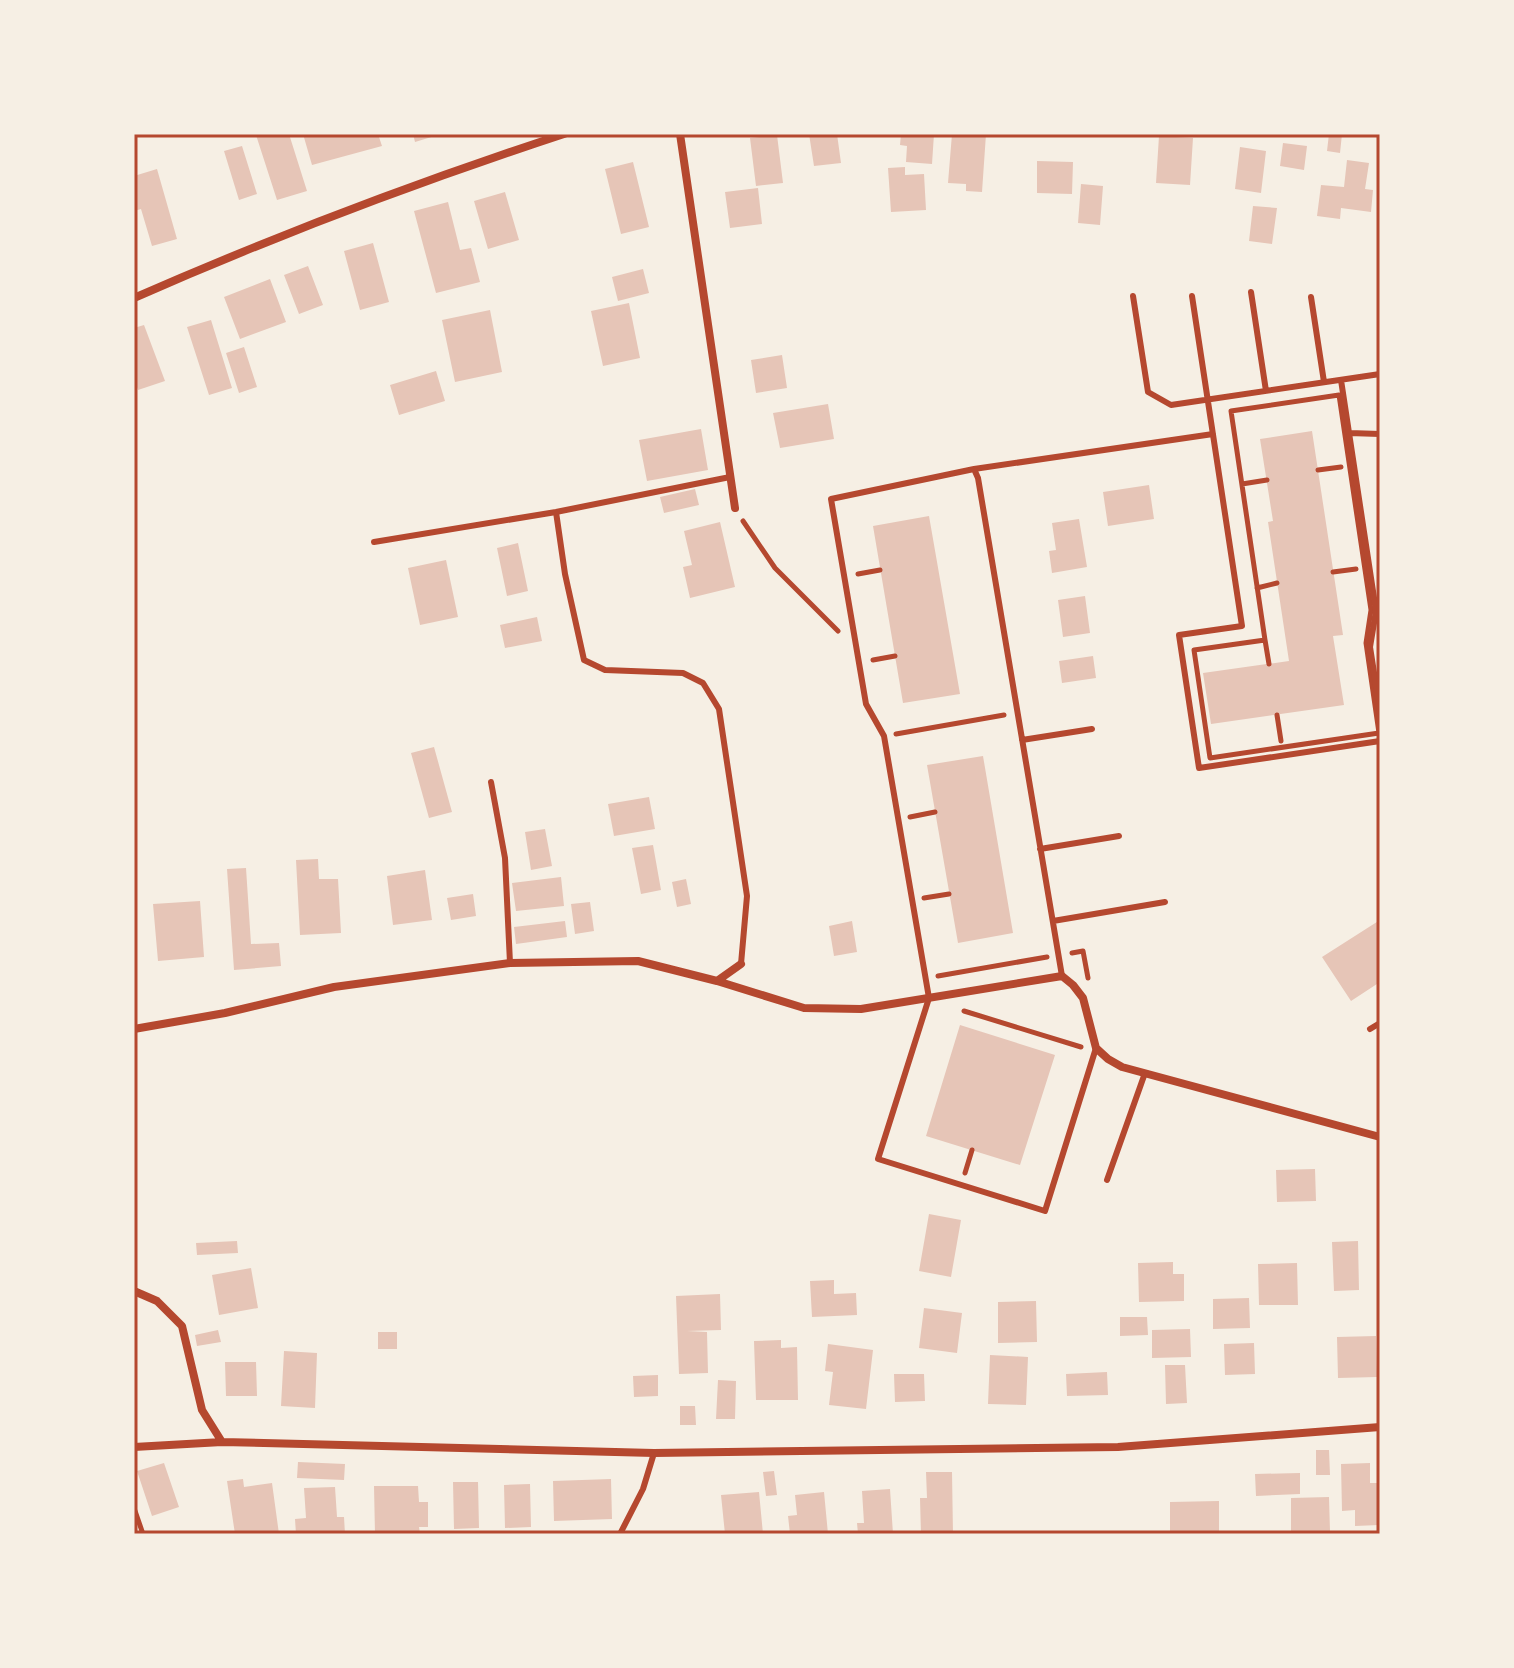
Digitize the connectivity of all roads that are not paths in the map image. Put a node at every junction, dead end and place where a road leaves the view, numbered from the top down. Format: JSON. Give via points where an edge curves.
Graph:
{"nodes":[{"id":1,"x":564,"y":134,"type":"edge"},
{"id":2,"x":680,"y":134,"type":"edge"},
{"id":3,"x":1251,"y":292,"type":"dead end"},
{"id":4,"x":1133,"y":296,"type":"dead end"},
{"id":5,"x":1192,"y":296,"type":"dead end"},
{"id":6,"x":1311,"y":297,"type":"dead end"},
{"id":7,"x":134,"y":298,"type":"edge"},
{"id":8,"x":1380,"y":374,"type":"edge"},
{"id":9,"x":1341,"y":380,"type":"junction"},
{"id":10,"x":1324,"y":382,"type":"junction"},
{"id":11,"x":1266,"y":391,"type":"junction"},
{"id":12,"x":1208,"y":399,"type":"junction"},
{"id":13,"x":1349,"y":433,"type":"junction"},
{"id":14,"x":1213,"y":434,"type":"junction"},
{"id":15,"x":1380,"y":434,"type":"edge"},
{"id":16,"x":974,"y":469,"type":"junction"},
{"id":17,"x":730,"y":477,"type":"junction"},
{"id":18,"x":735,"y":508,"type":"road end"},
{"id":19,"x":556,"y":512,"type":"junction"},
{"id":20,"x":374,"y":542,"type":"dead end"},
{"id":21,"x":1380,"y":711,"type":"edge"},
{"id":22,"x":1092,"y":729,"type":"dead end"},
{"id":23,"x":1022,"y":740,"type":"junction"},
{"id":24,"x":1380,"y":741,"type":"edge"},
{"id":25,"x":491,"y":782,"type":"dead end"},
{"id":26,"x":1119,"y":836,"type":"dead end"},
{"id":27,"x":1040,"y":849,"type":"junction"},
{"id":28,"x":1165,"y":902,"type":"dead end"},
{"id":29,"x":1053,"y":921,"type":"junction"},
{"id":30,"x":510,"y":963,"type":"junction"},
{"id":31,"x":741,"y":964,"type":"joint"},
{"id":32,"x":1062,"y":976,"type":"junction"},
{"id":33,"x":717,"y":981,"type":"junction"},
{"id":34,"x":929,"y":998,"type":"junction"},
{"id":35,"x":1380,"y":1023,"type":"edge"},
{"id":36,"x":134,"y":1029,"type":"edge"},
{"id":37,"x":1370,"y":1029,"type":"dead end"},
{"id":38,"x":1096,"y":1048,"type":"junction"},
{"id":39,"x":1145,"y":1073,"type":"junction"},
{"id":40,"x":1380,"y":1137,"type":"edge"},
{"id":41,"x":1107,"y":1180,"type":"dead end"},
{"id":42,"x":134,"y":1291,"type":"edge"},
{"id":43,"x":1380,"y":1427,"type":"edge"},
{"id":44,"x":222,"y":1442,"type":"junction"},
{"id":45,"x":134,"y":1447,"type":"edge"},
{"id":46,"x":654,"y":1453,"type":"junction"},
{"id":47,"x":620,"y":1534,"type":"edge"}],
"edges":[{"from":1,"to":7,"type":"street","via":[[288,233]]},
{"from":2,"to":17,"type":"street"},
{"from":3,"to":11,"type":"lane"},
{"from":4,"to":12,"type":"lane","via":[[1148,392],[1171,405]]},
{"from":5,"to":12,"type":"lane"},
{"from":6,"to":10,"type":"lane"},
{"from":8,"to":9,"type":"lane"},
{"from":9,"to":10,"type":"lane"},
{"from":9,"to":13,"type":"lane"},
{"from":10,"to":11,"type":"lane"},
{"from":11,"to":12,"type":"lane"},
{"from":12,"to":14,"type":"lane"},
{"from":13,"to":15,"type":"lane"},
{"from":13,"to":21,"type":"lane","via":[[1376,611],[1370,647]]},
{"from":14,"to":16,"type":"lane"},
{"from":14,"to":24,"type":"lane","via":[[1242,626],[1179,635],[1199,768]]},
{"from":16,"to":23,"type":"lane"},
{"from":16,"to":34,"type":"lane","via":[[831,499],[866,704],[884,736]]},
{"from":17,"to":18,"type":"street"},
{"from":17,"to":19,"type":"lane"},
{"from":19,"to":20,"type":"lane"},
{"from":19,"to":31,"type":"lane","via":[[584,660],[605,670],[683,673],[703,683],[719,709],[747,896]]},
{"from":22,"to":23,"type":"lane"},
{"from":23,"to":27,"type":"lane"},
{"from":25,"to":30,"type":"lane","via":[[505,858]]},
{"from":26,"to":27,"type":"lane"},
{"from":27,"to":29,"type":"lane"},
{"from":28,"to":29,"type":"lane"},
{"from":29,"to":32,"type":"lane"},
{"from":30,"to":33,"type":"street","via":[[638,961]]},
{"from":30,"to":36,"type":"street","via":[[334,987]]},
{"from":31,"to":33,"type":"street"},
{"from":32,"to":34,"type":"street"},
{"from":32,"to":38,"type":"street","via":[[1083,998]]},
{"from":33,"to":34,"type":"street","via":[[804,1008],[861,1009]]},
{"from":34,"to":38,"type":"lane","via":[[878,1159],[1045,1211]]},
{"from":35,"to":37,"type":"lane"},
{"from":38,"to":39,"type":"street","via":[[1122,1067]]},
{"from":39,"to":40,"type":"street"},
{"from":39,"to":41,"type":"lane"},
{"from":42,"to":44,"type":"street","via":[[157,1301],[182,1326],[202,1410]]},
{"from":43,"to":46,"type":"street","via":[[1118,1447]]},
{"from":44,"to":45,"type":"street"},
{"from":44,"to":46,"type":"street"},
{"from":46,"to":47,"type":"lane"}]}
